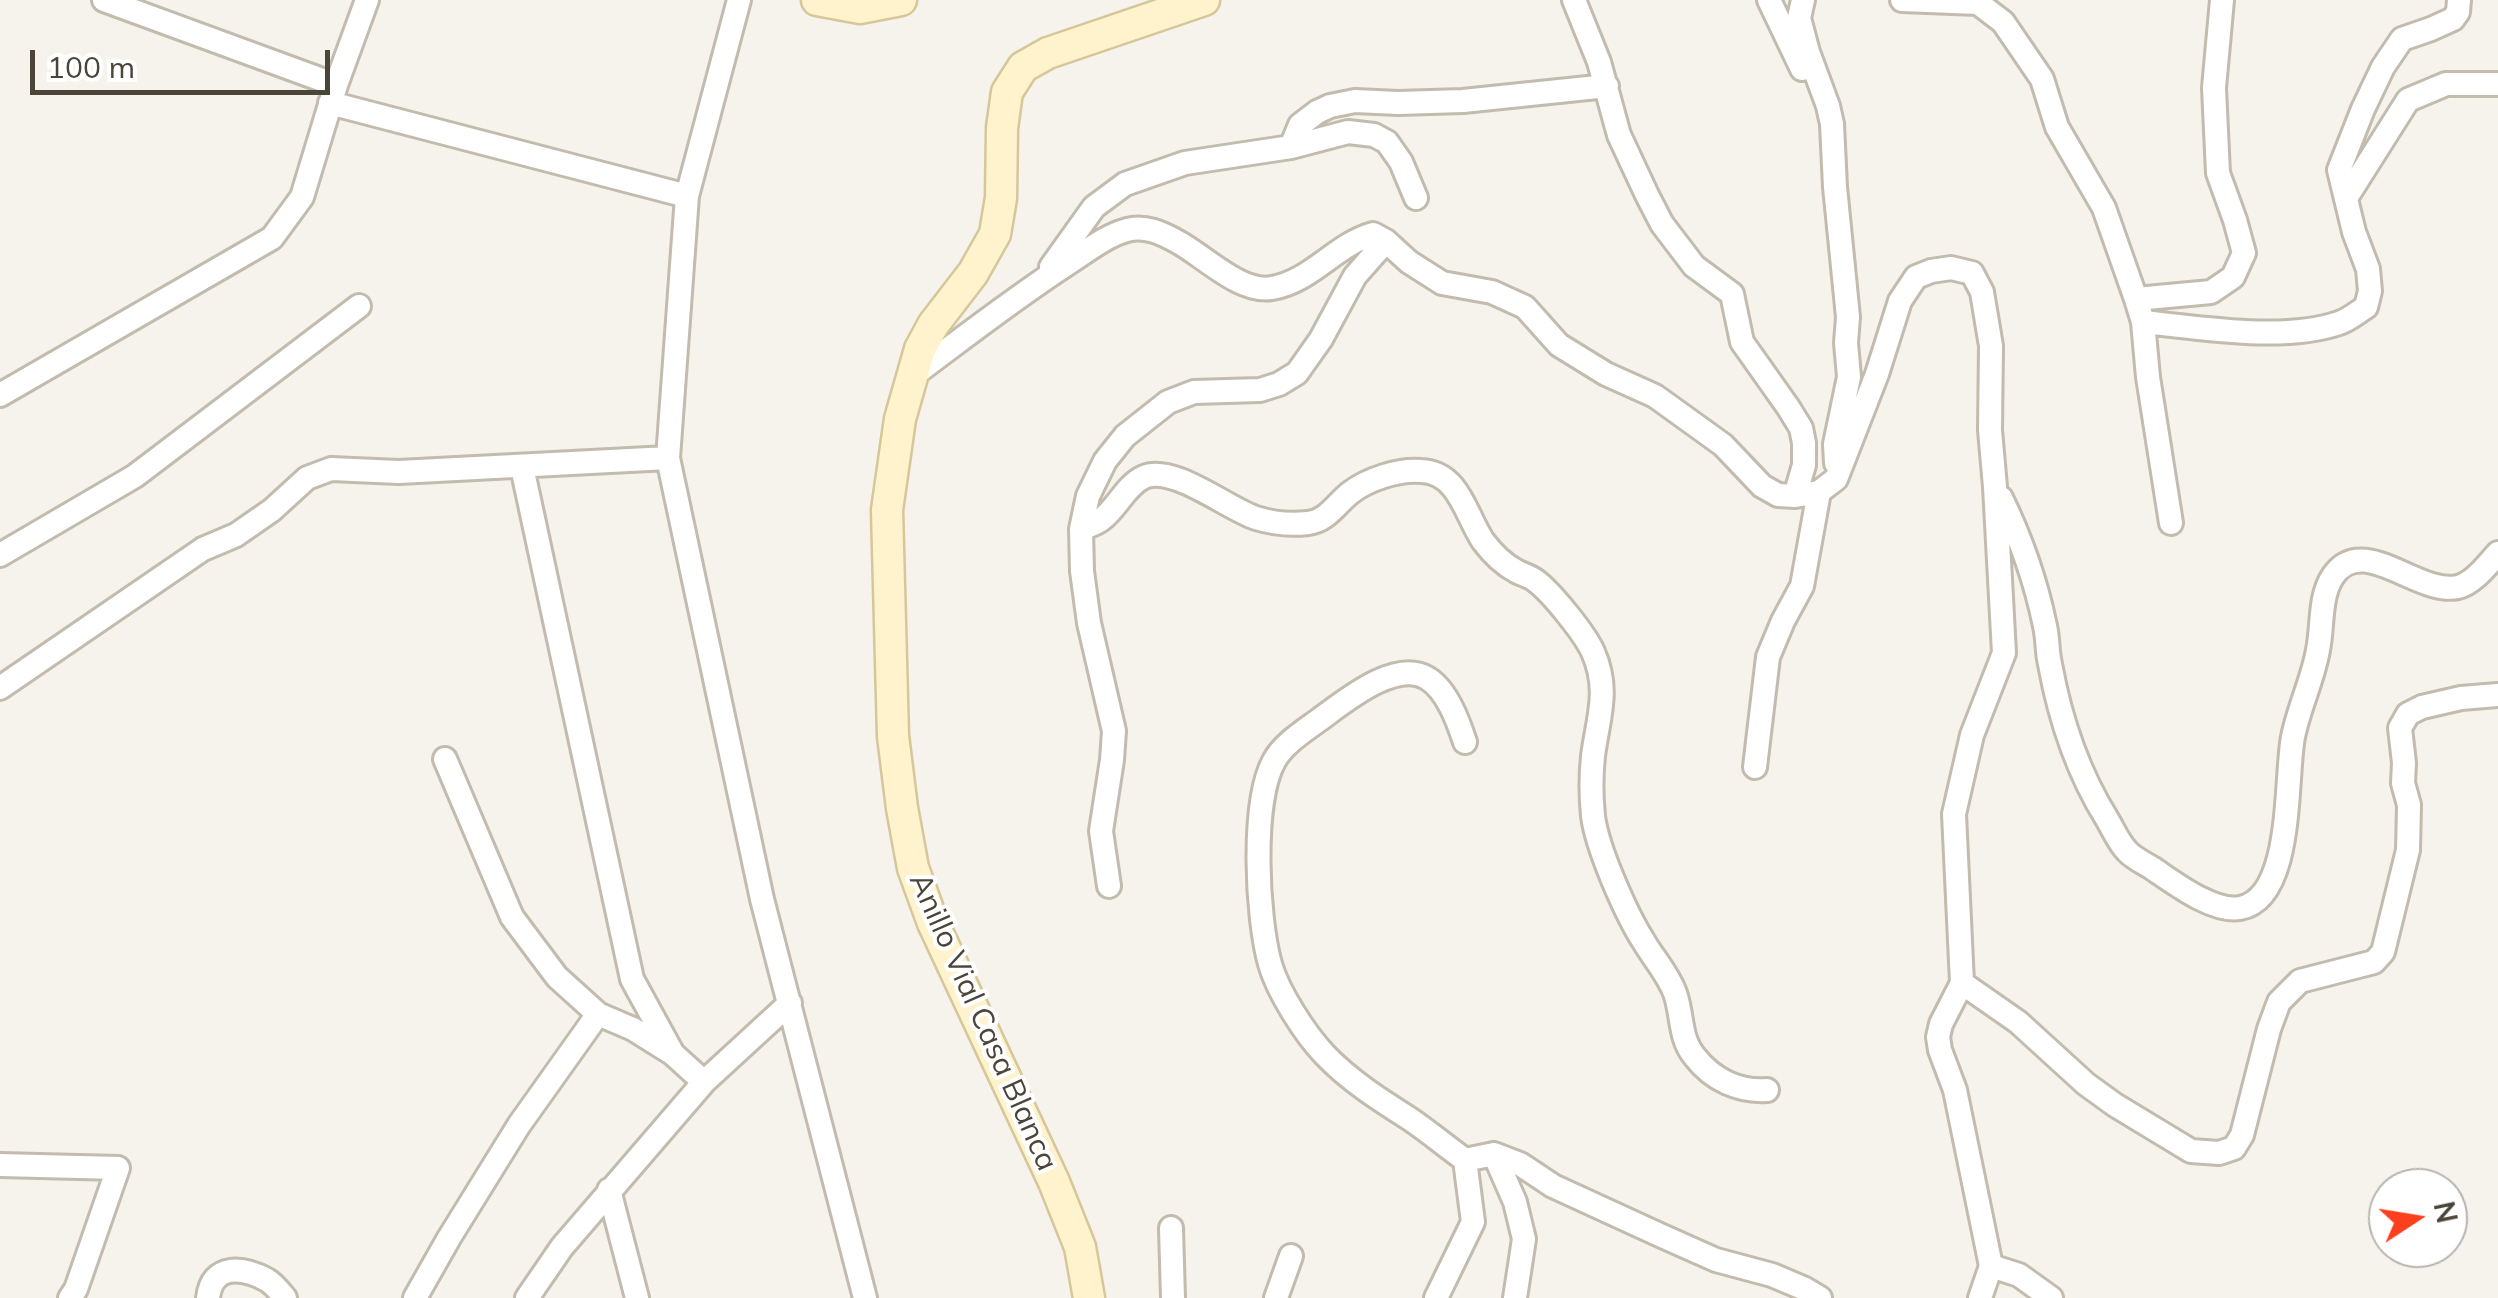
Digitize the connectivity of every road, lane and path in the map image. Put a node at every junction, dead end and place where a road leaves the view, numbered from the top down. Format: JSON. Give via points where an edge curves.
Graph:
{"nodes":[{"id":1,"x":104,"y":0,"type":"edge"},
{"id":2,"x":367,"y":0,"type":"edge"},
{"id":3,"x":739,"y":0,"type":"edge"},
{"id":4,"x":818,"y":0,"type":"edge"},
{"id":5,"x":901,"y":0,"type":"edge"},
{"id":6,"x":1204,"y":0,"type":"edge"},
{"id":7,"x":1574,"y":0,"type":"edge"},
{"id":8,"x":1768,"y":0,"type":"edge"},
{"id":9,"x":1803,"y":0,"type":"edge"},
{"id":10,"x":1902,"y":0,"type":"edge"},
{"id":11,"x":2222,"y":0,"type":"edge"},
{"id":12,"x":2459,"y":0,"type":"edge"},
{"id":13,"x":1955,"y":1,"type":"edge"},
{"id":14,"x":2498,"y":84,"type":"edge"},
{"id":15,"x":1607,"y":86,"type":"junction"},
{"id":16,"x":1821,"y":90,"type":"junction"},
{"id":17,"x":333,"y":94,"type":"junction"},
{"id":18,"x":1290,"y":147,"type":"junction"},
{"id":19,"x":687,"y":196,"type":"junction"},
{"id":20,"x":1416,"y":198,"type":"dead end"},
{"id":21,"x":2346,"y":198,"type":"junction"},
{"id":22,"x":1386,"y":241,"type":"junction"},
{"id":23,"x":1042,"y":280,"type":"junction"},
{"id":24,"x":2136,"y":299,"type":"junction"},
{"id":25,"x":359,"y":306,"type":"dead end"},
{"id":26,"x":2143,"y":322,"type":"junction"},
{"id":27,"x":911,"y":377,"type":"junction"},
{"id":28,"x":0,"y":395,"type":"edge"},
{"id":29,"x":668,"y":458,"type":"junction"},
{"id":30,"x":522,"y":467,"type":"junction"},
{"id":31,"x":1827,"y":486,"type":"junction"},
{"id":32,"x":1996,"y":487,"type":"junction"},
{"id":33,"x":1795,"y":496,"type":"junction"},
{"id":34,"x":2171,"y":523,"type":"dead end"},
{"id":35,"x":1082,"y":529,"type":"junction"},
{"id":36,"x":2498,"y":553,"type":"edge"},
{"id":37,"x":0,"y":556,"type":"edge"},
{"id":38,"x":0,"y":688,"type":"edge"},
{"id":39,"x":2498,"y":695,"type":"edge"},
{"id":40,"x":1465,"y":742,"type":"dead end"},
{"id":41,"x":445,"y":758,"type":"dead end"},
{"id":42,"x":1754,"y":767,"type":"dead end"},
{"id":43,"x":1109,"y":886,"type":"dead end"},
{"id":44,"x":1962,"y":984,"type":"junction"},
{"id":45,"x":790,"y":1004,"type":"junction"},
{"id":46,"x":598,"y":1014,"type":"junction"},
{"id":47,"x":673,"y":1054,"type":"junction"},
{"id":48,"x":704,"y":1082,"type":"junction"},
{"id":49,"x":1767,"y":1090,"type":"dead end"},
{"id":50,"x":1494,"y":1154,"type":"junction"},
{"id":51,"x":1465,"y":1160,"type":"junction"},
{"id":52,"x":0,"y":1165,"type":"edge"},
{"id":53,"x":609,"y":1190,"type":"junction"},
{"id":54,"x":1171,"y":1228,"type":"dead end"},
{"id":55,"x":1290,"y":1256,"type":"dead end"},
{"id":56,"x":1991,"y":1266,"type":"junction"},
{"id":57,"x":1085,"y":1295,"type":"edge"},
{"id":58,"x":70,"y":1298,"type":"edge"},
{"id":59,"x":208,"y":1298,"type":"edge"},
{"id":60,"x":285,"y":1298,"type":"edge"},
{"id":61,"x":414,"y":1298,"type":"edge"},
{"id":62,"x":527,"y":1298,"type":"edge"},
{"id":63,"x":637,"y":1298,"type":"edge"},
{"id":64,"x":866,"y":1298,"type":"edge"},
{"id":65,"x":1173,"y":1298,"type":"edge"},
{"id":66,"x":1276,"y":1298,"type":"edge"},
{"id":67,"x":1436,"y":1298,"type":"edge"},
{"id":68,"x":1515,"y":1298,"type":"edge"},
{"id":69,"x":1820,"y":1298,"type":"edge"},
{"id":70,"x":1980,"y":1298,"type":"edge"},
{"id":71,"x":2052,"y":1298,"type":"edge"}],
"edges":[{"from":1,"to":17,"type":"street"},
{"from":2,"to":17,"type":"street"},
{"from":3,"to":19,"type":"street"},
{"from":4,"to":5,"type":"main road","via":[[860,8]]},
{"from":6,"to":27,"type":"main road","name":"Anillo Vial Casa Blanca","via":[[1022,68],[1008,92],[1002,128],[995,234],[934,325]]},
{"from":7,"to":15,"type":"street"},
{"from":8,"to":16,"type":"street","via":[[1803,71]]},
{"from":9,"to":16,"type":"street","via":[[1799,18]]},
{"from":10,"to":13,"type":"street"},
{"from":11,"to":24,"type":"street","via":[[2214,88],[2218,173],[2244,253],[2233,277],[2211,292]]},
{"from":12,"to":21,"type":"street","via":[[2452,19],[2402,39],[2384,67],[2340,170]]},
{"from":13,"to":24,"type":"street","via":[[1978,4],[2003,22],[2042,78],[2056,127],[2104,208]]},
{"from":14,"to":21,"type":"street","via":[[2446,84],[2408,100]]},
{"from":15,"to":18,"type":"street","via":[[1463,101],[1355,100],[1300,124]]},
{"from":15,"to":33,"type":"street","via":[[1619,135],[1662,224],[1694,266],[1732,294],[1742,342],[1800,428],[1804,465]]},
{"from":16,"to":31,"type":"street","via":[[1832,124],[1849,377]]},
{"from":17,"to":19,"type":"street"},
{"from":17,"to":28,"type":"street","via":[[302,197],[272,238]]},
{"from":18,"to":20,"type":"street","via":[[1348,132],[1374,135],[1401,162]]},
{"from":18,"to":23,"type":"street","via":[[1184,164],[1125,184],[1094,207]]},
{"from":19,"to":29,"type":"street"},
{"from":21,"to":26,"type":"street","via":[[2370,291],[2366,306],[2344,322],[2256,332]]},
{"from":22,"to":23,"type":"street","via":[[1373,234],[1358,238],[1304,277],[1269,290],[1241,284],[1155,230],[1130,229]]},
{"from":22,"to":33,"type":"street","via":[[1442,283],[1492,292],[1526,307],[1559,345],[1655,396],[1723,445],[1762,486]]},
{"from":22,"to":35,"type":"street","via":[[1355,276],[1297,373],[1260,390],[1194,392],[1168,402],[1126,436],[1088,496]]},
{"from":23,"to":27,"type":"street"},
{"from":24,"to":26,"type":"street"},
{"from":25,"to":37,"type":"street","via":[[135,476]]},
{"from":26,"to":34,"type":"street"},
{"from":27,"to":57,"type":"main road","name":"Anillo Vial Casa Blanca","via":[[888,527],[894,736],[913,868],[1054,1182],[1080,1247]]},
{"from":29,"to":30,"type":"street"},
{"from":29,"to":45,"type":"street"},
{"from":30,"to":38,"type":"street","via":[[331,468],[307,478],[236,535],[203,549]]},
{"from":30,"to":47,"type":"street","via":[[632,979]]},
{"from":31,"to":32,"type":"street","via":[[1878,374],[1900,301],[1916,277],[1951,268],[1972,273],[1982,292],[1991,346]]},
{"from":31,"to":33,"type":"street"},
{"from":31,"to":42,"type":"street","via":[[1802,586],[1768,658]]},
{"from":32,"to":36,"type":"street","via":[[2022,542],[2071,748],[2088,789],[2126,851],[2219,906],[2238,908],[2268,888],[2285,823],[2293,737],[2334,574],[2363,560],[2425,584],[2457,587]]},
{"from":32,"to":44,"type":"street","via":[[2004,653],[1972,735],[1954,814]]},
{"from":35,"to":43,"type":"street","via":[[1089,623],[1114,731],[1101,830]]},
{"from":35,"to":49,"type":"street","via":[[1154,474],[1250,516],[1286,524],[1320,520],[1352,491],[1390,474],[1421,470],[1454,488],[1490,551],[1545,588],[1593,652],[1603,696],[1592,762],[1593,820],[1631,921],[1676,995],[1688,1047],[1726,1083]]},
{"from":39,"to":44,"type":"street","via":[[2408,714],[2400,728],[2408,850],[2383,952],[2374,962],[2300,981],[2279,1002],[2234,1148],[2191,1151],[2161,1134],[2086,1084],[2018,1022]]},
{"from":40,"to":51,"type":"street","via":[[1451,704],[1426,677],[1396,675],[1352,696],[1274,760],[1265,785],[1259,876],[1270,964],[1299,1020],[1324,1054],[1370,1094]]},
{"from":41,"to":46,"type":"street","via":[[512,918],[557,977]]},
{"from":44,"to":56,"type":"street","via":[[1938,1037]]},
{"from":45,"to":48,"type":"street"},
{"from":45,"to":64,"type":"street"},
{"from":46,"to":47,"type":"street"},
{"from":46,"to":61,"type":"street","via":[[519,1125]]},
{"from":47,"to":48,"type":"street"},
{"from":48,"to":53,"type":"street"},
{"from":50,"to":51,"type":"street"},
{"from":50,"to":68,"type":"street","via":[[1524,1239]]},
{"from":50,"to":69,"type":"street","via":[[1716,1260]]},
{"from":51,"to":67,"type":"street","via":[[1472,1222]]},
{"from":52,"to":58,"type":"street","via":[[118,1168]]},
{"from":53,"to":62,"type":"street"},
{"from":53,"to":63,"type":"street"},
{"from":54,"to":65,"type":"street"},
{"from":55,"to":66,"type":"street"},
{"from":56,"to":70,"type":"street"},
{"from":56,"to":71,"type":"street"},
{"from":59,"to":60,"type":"street","via":[[217,1277],[238,1270],[271,1282]]}]}
